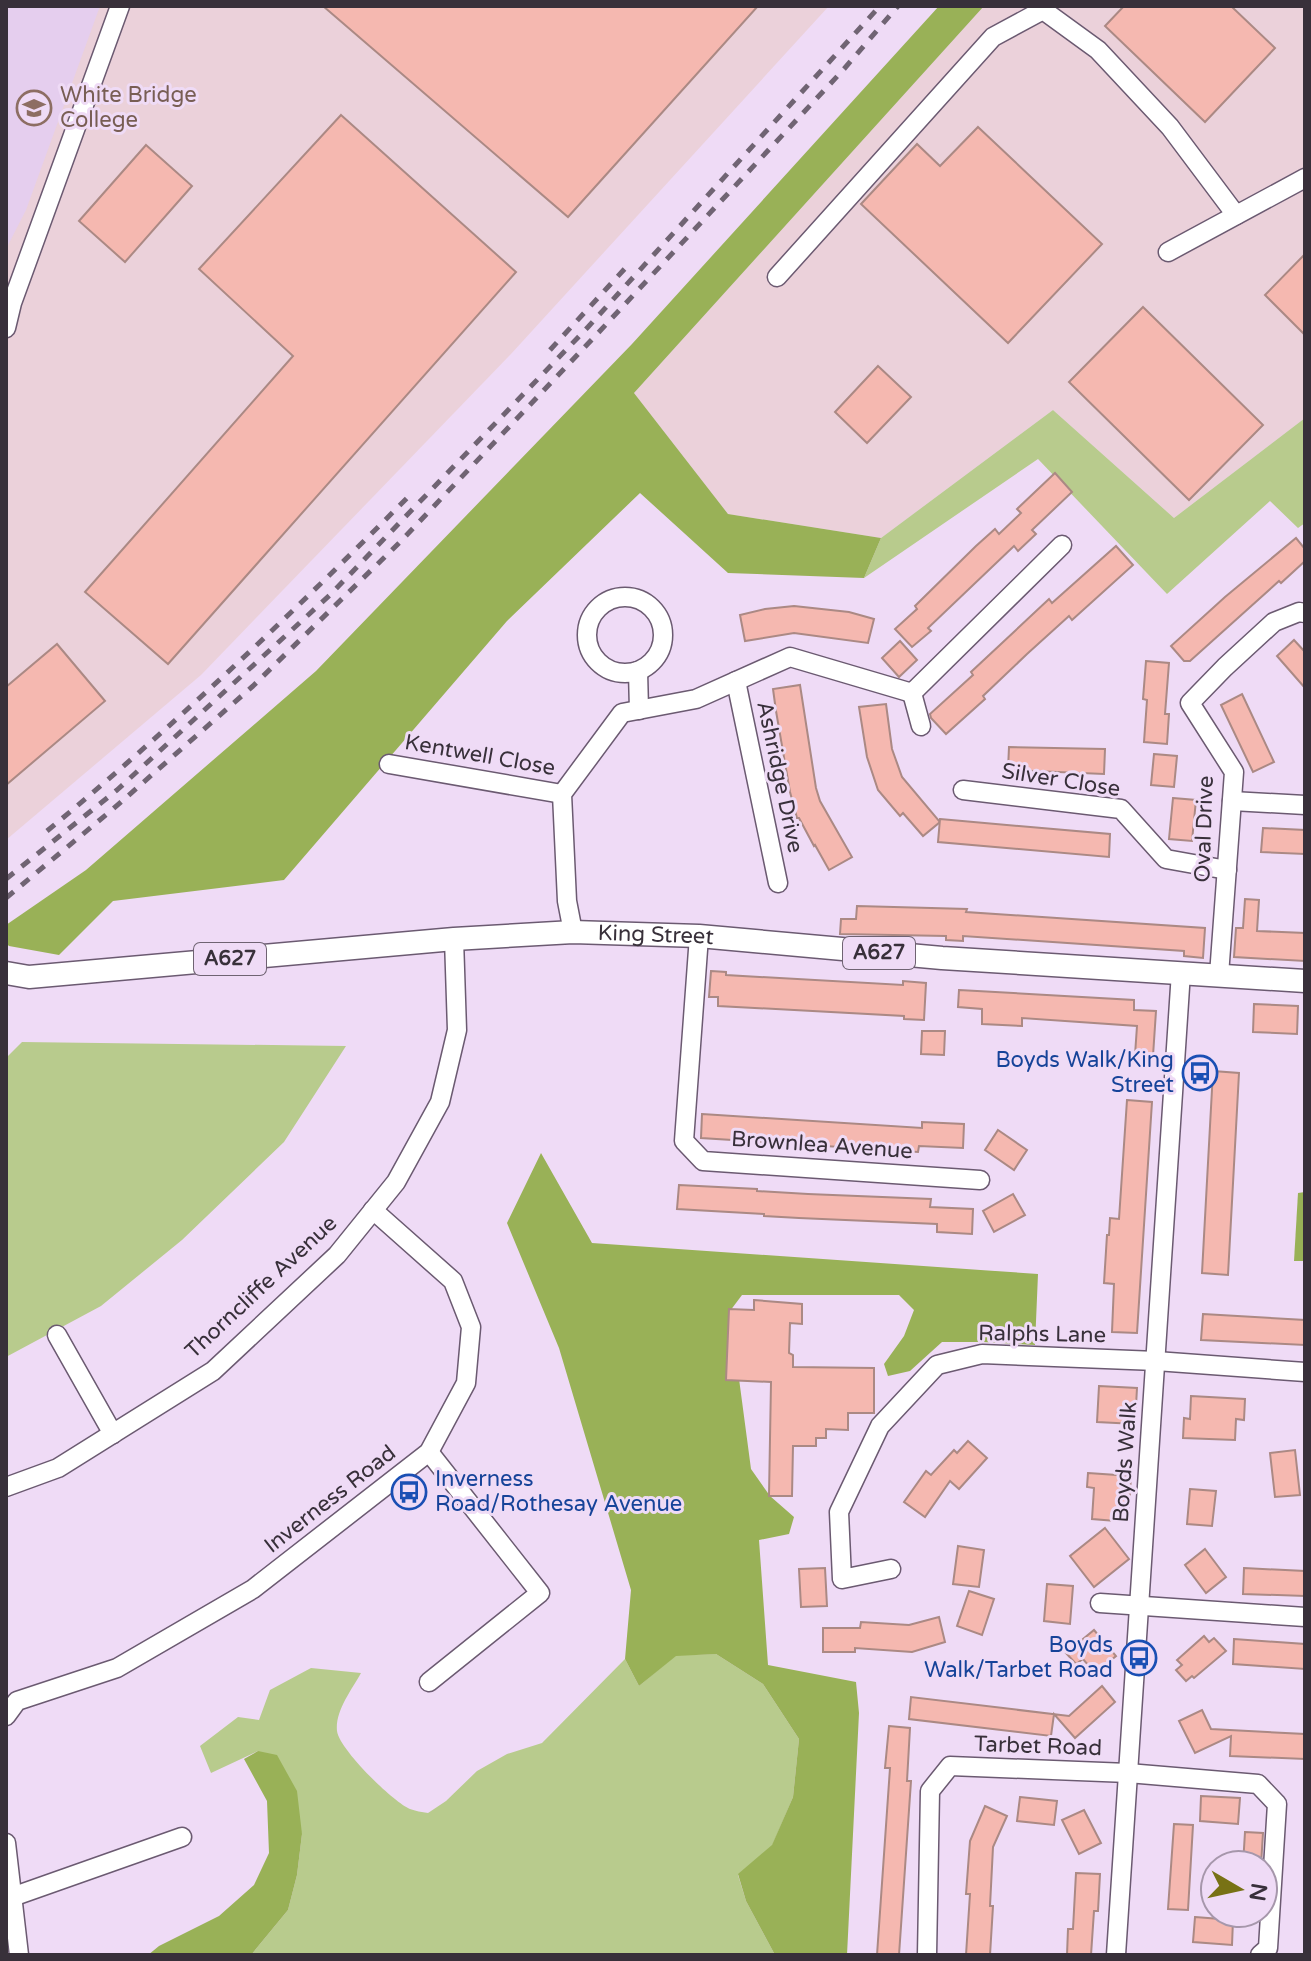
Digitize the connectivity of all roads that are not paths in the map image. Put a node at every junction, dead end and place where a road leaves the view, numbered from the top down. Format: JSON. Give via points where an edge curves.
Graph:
{"nodes":[{"id":1,"x":120,"y":6,"type":"edge"},
{"id":2,"x":1305,"y":178,"type":"edge"},
{"id":3,"x":1236,"y":215,"type":"junction"},
{"id":4,"x":1168,"y":252,"type":"dead end"},
{"id":5,"x":777,"y":277,"type":"dead end"},
{"id":6,"x":9,"y":301,"type":"edge"},
{"id":7,"x":6,"y":328,"type":"edge"},
{"id":8,"x":1062,"y":545,"type":"dead end"},
{"id":9,"x":1305,"y":613,"type":"edge"},
{"id":10,"x":638,"y":671,"type":"junction"},
{"id":11,"x":736,"y":681,"type":"junction"},
{"id":12,"x":912,"y":693,"type":"junction"},
{"id":13,"x":639,"y":710,"type":"junction"},
{"id":14,"x":921,"y":726,"type":"dead end"},
{"id":15,"x":389,"y":764,"type":"dead end"},
{"id":16,"x":963,"y":790,"type":"dead end"},
{"id":17,"x":562,"y":794,"type":"junction"},
{"id":18,"x":1232,"y":801,"type":"junction"},
{"id":19,"x":1305,"y":805,"type":"edge"},
{"id":20,"x":1227,"y":870,"type":"junction"},
{"id":21,"x":778,"y":883,"type":"dead end"},
{"id":22,"x":573,"y":932,"type":"junction"},
{"id":23,"x":699,"y":936,"type":"junction"},
{"id":24,"x":454,"y":939,"type":"junction"},
{"id":25,"x":1181,"y":972,"type":"junction"},
{"id":26,"x":6,"y":973,"type":"edge"},
{"id":27,"x":1219,"y":975,"type":"junction"},
{"id":28,"x":1305,"y":981,"type":"edge"},
{"id":29,"x":980,"y":1180,"type":"dead end"},
{"id":30,"x":373,"y":1210,"type":"junction"},
{"id":31,"x":57,"y":1335,"type":"dead end"},
{"id":32,"x":1156,"y":1361,"type":"junction"},
{"id":33,"x":1305,"y":1372,"type":"edge"},
{"id":34,"x":113,"y":1434,"type":"junction"},
{"id":35,"x":429,"y":1452,"type":"junction"},
{"id":36,"x":6,"y":1487,"type":"edge"},
{"id":37,"x":891,"y":1569,"type":"dead end"},
{"id":38,"x":1100,"y":1603,"type":"dead end"},
{"id":39,"x":1139,"y":1605,"type":"junction"},
{"id":40,"x":1305,"y":1617,"type":"edge"},
{"id":41,"x":429,"y":1682,"type":"dead end"},
{"id":42,"x":6,"y":1716,"type":"edge"},
{"id":43,"x":1128,"y":1773,"type":"junction"},
{"id":44,"x":182,"y":1837,"type":"dead end"},
{"id":45,"x":6,"y":1843,"type":"edge"},
{"id":46,"x":12,"y":1897,"type":"junction"},
{"id":47,"x":19,"y":1955,"type":"edge"},
{"id":48,"x":927,"y":1955,"type":"edge"},
{"id":49,"x":1116,"y":1955,"type":"edge"},
{"id":50,"x":1260,"y":1955,"type":"edge"}],
"edges":[{"from":1,"to":6,"type":"street"},
{"from":2,"to":3,"type":"street"},
{"from":3,"to":4,"type":"street"},
{"from":3,"to":5,"type":"street","via":[[1170,127],[1109,61],[1043,10],[993,37]]},
{"from":6,"to":7,"type":"street"},
{"from":8,"to":12,"type":"street"},
{"from":9,"to":18,"type":"street","name":"Oval Drive","via":[[1274,622],[1190,703],[1234,772]]},
{"from":10,"to":10,"type":"street","via":[[606,669],[589,648],[587,625],[593,613],[617,597],[647,604],[662,627],[658,653]]},
{"from":10,"to":13,"type":"street"},
{"from":11,"to":12,"type":"street","via":[[790,657]]},
{"from":11,"to":13,"type":"street","via":[[696,699]]},
{"from":11,"to":21,"type":"street","name":"Ashridge Drive"},
{"from":12,"to":14,"type":"street"},
{"from":13,"to":17,"type":"street","via":[[622,713]]},
{"from":15,"to":17,"type":"street","name":"Kentwell Close"},
{"from":16,"to":20,"type":"street","name":"Silver Close","via":[[1121,809],[1166,859]]},
{"from":17,"to":22,"type":"street"},
{"from":18,"to":19,"type":"street"},
{"from":18,"to":20,"type":"street","name":"Oval Drive"},
{"from":20,"to":27,"type":"street","name":"Oval Drive"},
{"from":22,"to":23,"type":"main road","name":"King Street","number":"A627"},
{"from":22,"to":24,"type":"main road","name":"King Street","number":"A627"},
{"from":23,"to":25,"type":"main road","name":"King Street","number":"A627"},
{"from":23,"to":29,"type":"street","name":"Brownlea Avenue","via":[[684,1141],[703,1161]]},
{"from":24,"to":26,"type":"main road","name":"King Street","number":"A627","via":[[29,977]]},
{"from":24,"to":30,"type":"street","name":"Thorncliffe Avenue","via":[[457,1030],[440,1102],[396,1182]]},
{"from":25,"to":27,"type":"main road","name":"King Street","number":"A627"},
{"from":25,"to":32,"type":"street","name":"Boyds Walk"},
{"from":27,"to":28,"type":"main road","name":"King Street","number":"A627"},
{"from":30,"to":34,"type":"street","name":"Thorncliffe Avenue","via":[[337,1255],[213,1371]]},
{"from":30,"to":35,"type":"street","name":"Inverness Road","via":[[453,1281],[471,1327],[466,1383]]},
{"from":31,"to":34,"type":"street"},
{"from":32,"to":33,"type":"street"},
{"from":32,"to":37,"type":"street","name":"Ralphs Lane","via":[[982,1354],[937,1365],[880,1426],[839,1512],[842,1579]]},
{"from":32,"to":39,"type":"street","name":"Boyds Walk"},
{"from":34,"to":36,"type":"street","name":"Thorncliffe Avenue","via":[[58,1468]]},
{"from":35,"to":41,"type":"street","via":[[540,1593]]},
{"from":35,"to":42,"type":"street","name":"Inverness Road","via":[[253,1589],[117,1668],[17,1701]]},
{"from":38,"to":39,"type":"street"},
{"from":39,"to":40,"type":"street"},
{"from":39,"to":43,"type":"street","name":"Boyds Walk"},
{"from":43,"to":48,"type":"street","name":"Tarbet Road","via":[[950,1766],[930,1791]]},
{"from":43,"to":49,"type":"street","name":"Boyds Walk"},
{"from":43,"to":50,"type":"street","via":[[1258,1784],[1277,1804],[1268,1948]]},
{"from":44,"to":46,"type":"street"},
{"from":45,"to":46,"type":"street"},
{"from":46,"to":47,"type":"street"}]}
